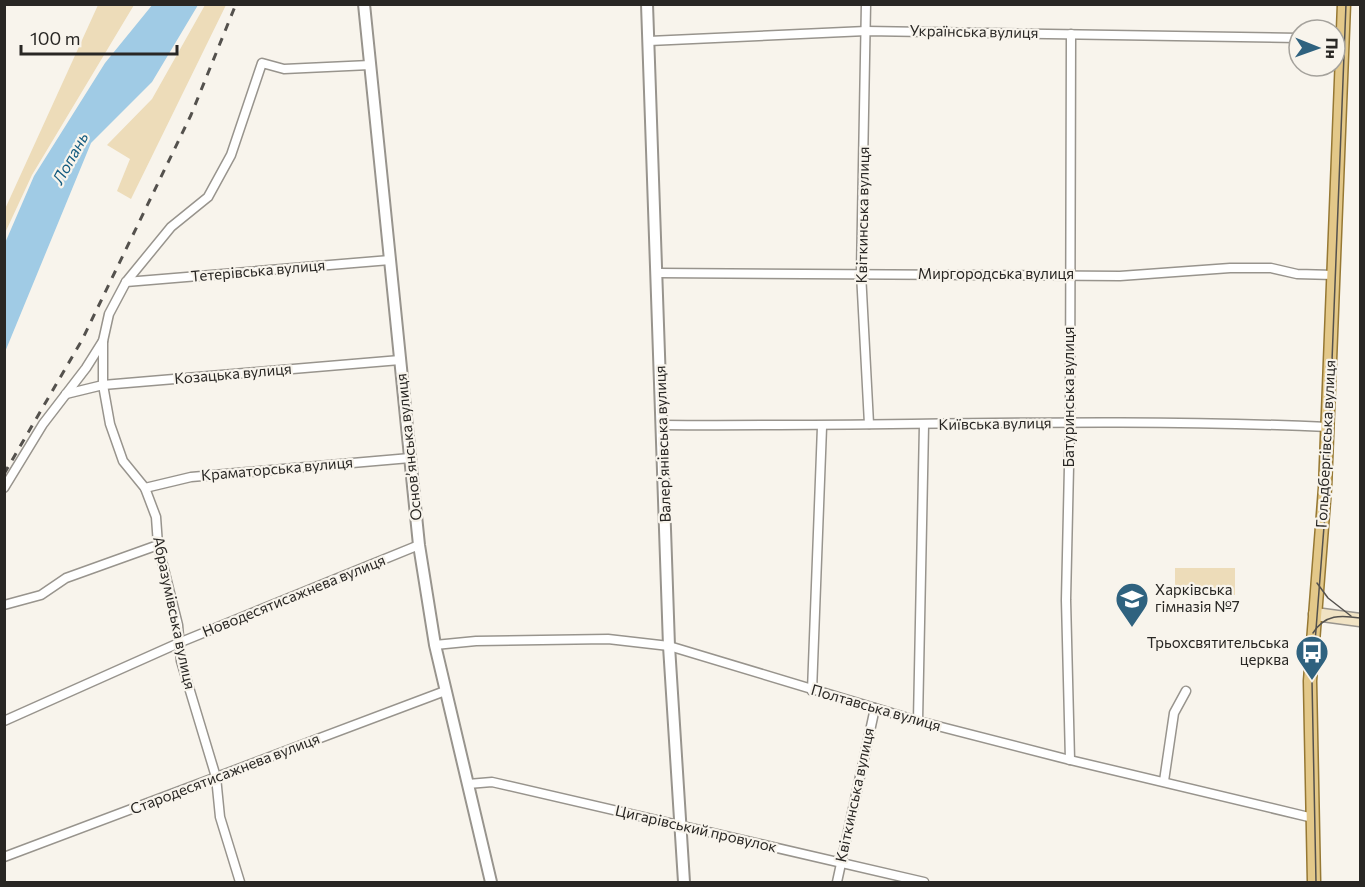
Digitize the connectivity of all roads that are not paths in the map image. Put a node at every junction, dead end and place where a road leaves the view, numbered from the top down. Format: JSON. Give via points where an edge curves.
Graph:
{"nodes":[{"id":1,"x":364,"y":4,"type":"edge"},
{"id":2,"x":647,"y":4,"type":"edge"},
{"id":3,"x":866,"y":4,"type":"edge"},
{"id":4,"x":866,"y":30,"type":"junction"},
{"id":5,"x":1071,"y":34,"type":"junction"},
{"id":6,"x":1287,"y":38,"type":"edge"},
{"id":7,"x":649,"y":41,"type":"junction"},
{"id":8,"x":370,"y":65,"type":"junction"},
{"id":9,"x":1338,"y":78,"type":"edge"},
{"id":10,"x":390,"y":260,"type":"junction"},
{"id":11,"x":658,"y":273,"type":"junction"},
{"id":12,"x":861,"y":273,"type":"junction"},
{"id":13,"x":1070,"y":274,"type":"junction"},
{"id":14,"x":1334,"y":275,"type":"junction"},
{"id":15,"x":126,"y":282,"type":"junction"},
{"id":16,"x":103,"y":341,"type":"junction"},
{"id":17,"x":400,"y":360,"type":"junction"},
{"id":18,"x":103,"y":385,"type":"junction"},
{"id":19,"x":66,"y":394,"type":"junction"},
{"id":20,"x":1070,"y":422,"type":"junction"},
{"id":21,"x":869,"y":424,"type":"junction"},
{"id":22,"x":662,"y":425,"type":"junction"},
{"id":23,"x":924,"y":425,"type":"junction"},
{"id":24,"x":822,"y":427,"type":"junction"},
{"id":25,"x":1328,"y":427,"type":"junction"},
{"id":26,"x":410,"y":458,"type":"junction"},
{"id":27,"x":4,"y":488,"type":"edge"},
{"id":28,"x":145,"y":488,"type":"junction"},
{"id":29,"x":158,"y":545,"type":"junction"},
{"id":30,"x":419,"y":545,"type":"junction"},
{"id":31,"x":4,"y":605,"type":"edge"},
{"id":32,"x":1315,"y":614,"type":"junction"},
{"id":33,"x":1360,"y":620,"type":"edge"},
{"id":34,"x":181,"y":642,"type":"junction"},
{"id":35,"x":435,"y":645,"type":"junction"},
{"id":36,"x":669,"y":646,"type":"junction"},
{"id":37,"x":445,"y":691,"type":"junction"},
{"id":38,"x":812,"y":691,"type":"junction"},
{"id":39,"x":1186,"y":691,"type":"dead end"},
{"id":40,"x":875,"y":708,"type":"junction"},
{"id":41,"x":4,"y":721,"type":"edge"},
{"id":42,"x":918,"y":721,"type":"junction"},
{"id":43,"x":1070,"y":760,"type":"junction"},
{"id":44,"x":216,"y":777,"type":"junction"},
{"id":45,"x":1164,"y":781,"type":"junction"},
{"id":46,"x":468,"y":784,"type":"junction"},
{"id":47,"x":1313,"y":818,"type":"junction"},
{"id":48,"x":681,"y":825,"type":"junction"},
{"id":49,"x":4,"y":857,"type":"edge"},
{"id":50,"x":841,"y":862,"type":"junction"},
{"id":51,"x":240,"y":882,"type":"edge"},
{"id":52,"x":491,"y":882,"type":"edge"},
{"id":53,"x":684,"y":882,"type":"edge"},
{"id":54,"x":837,"y":882,"type":"edge"},
{"id":55,"x":924,"y":882,"type":"edge"},
{"id":56,"x":1314,"y":882,"type":"edge"}],
"edges":[{"from":1,"to":8,"type":"street","name":"Основ’янська вулиця"},
{"from":2,"to":7,"type":"street","name":"Валер’янівська вулиця"},
{"from":3,"to":4,"type":"street","name":"Квіткинська вулиця"},
{"from":4,"to":5,"type":"street","name":"Українська вулиця"},
{"from":4,"to":7,"type":"street","name":"Українська вулиця"},
{"from":4,"to":12,"type":"street","name":"Квіткинська вулиця"},
{"from":5,"to":6,"type":"street","name":"Українська вулиця"},
{"from":5,"to":13,"type":"street","name":"Батуринська вулиця"},
{"from":7,"to":11,"type":"street","name":"Валер’янівська вулиця"},
{"from":8,"to":10,"type":"street","name":"Основ’янська вулиця"},
{"from":8,"to":15,"type":"street","via":[[284,69],[262,63],[231,155],[208,197],[171,227]]},
{"from":9,"to":14,"type":"main road","name":"Гольдбергівська вулиця"},
{"from":10,"to":15,"type":"street","name":"Тетерівська вулиця"},
{"from":10,"to":17,"type":"street","name":"Основ’янська вулиця"},
{"from":11,"to":12,"type":"street","name":"Миргородська вулиця"},
{"from":11,"to":22,"type":"street","name":"Валер’янівська вулиця"},
{"from":12,"to":13,"type":"street","name":"Миргородська вулиця"},
{"from":12,"to":21,"type":"street","name":"Квіткинська вулиця"},
{"from":13,"to":14,"type":"street","name":"Миргородська вулиця","via":[[1120,276],[1271,268],[1297,274]]},
{"from":13,"to":20,"type":"street","name":"Батуринська вулиця"},
{"from":14,"to":25,"type":"main road","name":"Гольдбергівська вулиця"},
{"from":15,"to":16,"type":"street","via":[[109,315]]},
{"from":16,"to":18,"type":"street","name":"Абразумівська вулиця"},
{"from":16,"to":19,"type":"street"},
{"from":17,"to":18,"type":"street","name":"Козацька вулиця"},
{"from":17,"to":26,"type":"street","name":"Основ’янська вулиця"},
{"from":18,"to":19,"type":"street","name":"Козацька вулиця"},
{"from":18,"to":28,"type":"street","name":"Абразумівська вулиця","via":[[110,424],[123,460]]},
{"from":19,"to":27,"type":"street","via":[[42,424]]},
{"from":20,"to":23,"type":"street","name":"Київська вулиця"},
{"from":20,"to":25,"type":"street","name":"Київська вулиця"},
{"from":20,"to":43,"type":"street","name":"Батуринська вулиця","via":[[1066,600]]},
{"from":21,"to":23,"type":"street","name":"Київська вулиця"},
{"from":21,"to":24,"type":"street","name":"Київська вулиця"},
{"from":22,"to":24,"type":"street","name":"Київська вулиця"},
{"from":22,"to":36,"type":"street","name":"Валер’янівська вулиця"},
{"from":23,"to":42,"type":"street"},
{"from":24,"to":38,"type":"street"},
{"from":25,"to":32,"type":"main road","name":"Гольдбергівська вулиця"},
{"from":26,"to":28,"type":"street","name":"Краматорська вулиця","via":[[190,477]]},
{"from":26,"to":30,"type":"street","name":"Основ’янська вулиця"},
{"from":28,"to":29,"type":"street","name":"Абразумівська вулиця","via":[[156,517]]},
{"from":29,"to":31,"type":"street","via":[[66,578],[41,595]]},
{"from":29,"to":34,"type":"street","name":"Абразумівська вулиця"},
{"from":30,"to":34,"type":"street","name":"Новодесятисажнева вулиця"},
{"from":30,"to":35,"type":"street","name":"Основ’янська вулиця"},
{"from":32,"to":33,"type":"main road"},
{"from":32,"to":47,"type":"main road","name":"Гольдбергівська вулиця","via":[[1310,681]]},
{"from":34,"to":41,"type":"street","name":"Новодесятисажнева вулиця"},
{"from":34,"to":44,"type":"street","name":"Абразумівська вулиця","via":[[185,675]]},
{"from":35,"to":36,"type":"street","name":"Полтавська вулиця","via":[[608,639]]},
{"from":35,"to":37,"type":"street","name":"Основ’янська вулиця"},
{"from":36,"to":38,"type":"street","name":"Полтавська вулиця"},
{"from":36,"to":48,"type":"street","name":"Валер’янівська вулиця"},
{"from":37,"to":44,"type":"street","name":"Стародесятисажнева вулиця"},
{"from":37,"to":46,"type":"street","name":"Основ’янська вулиця"},
{"from":38,"to":40,"type":"street","name":"Полтавська вулиця"},
{"from":39,"to":45,"type":"street","via":[[1174,713]]},
{"from":40,"to":42,"type":"street","name":"Полтавська вулиця"},
{"from":40,"to":50,"type":"street","name":"Квіткинська вулиця"},
{"from":42,"to":43,"type":"street","name":"Полтавська вулиця"},
{"from":43,"to":45,"type":"street","name":"Полтавська вулиця"},
{"from":44,"to":49,"type":"street","name":"Стародесятисажнева вулиця"},
{"from":44,"to":51,"type":"street","name":"Абразумівська вулиця","via":[[220,817]]},
{"from":45,"to":47,"type":"street","name":"Полтавська вулиця"},
{"from":46,"to":48,"type":"street","name":"Цигарівський провулок","via":[[492,782]]},
{"from":46,"to":52,"type":"street","name":"Основ’янська вулиця"},
{"from":47,"to":56,"type":"main road","name":"Гольдбергівська вулиця"},
{"from":48,"to":50,"type":"street","name":"Цигарівський провулок"},
{"from":48,"to":53,"type":"street","name":"Валер’янівська вулиця"},
{"from":50,"to":54,"type":"street","name":"Квіткинська вулиця"},
{"from":50,"to":55,"type":"street","name":"Цигарівський провулок"}]}
